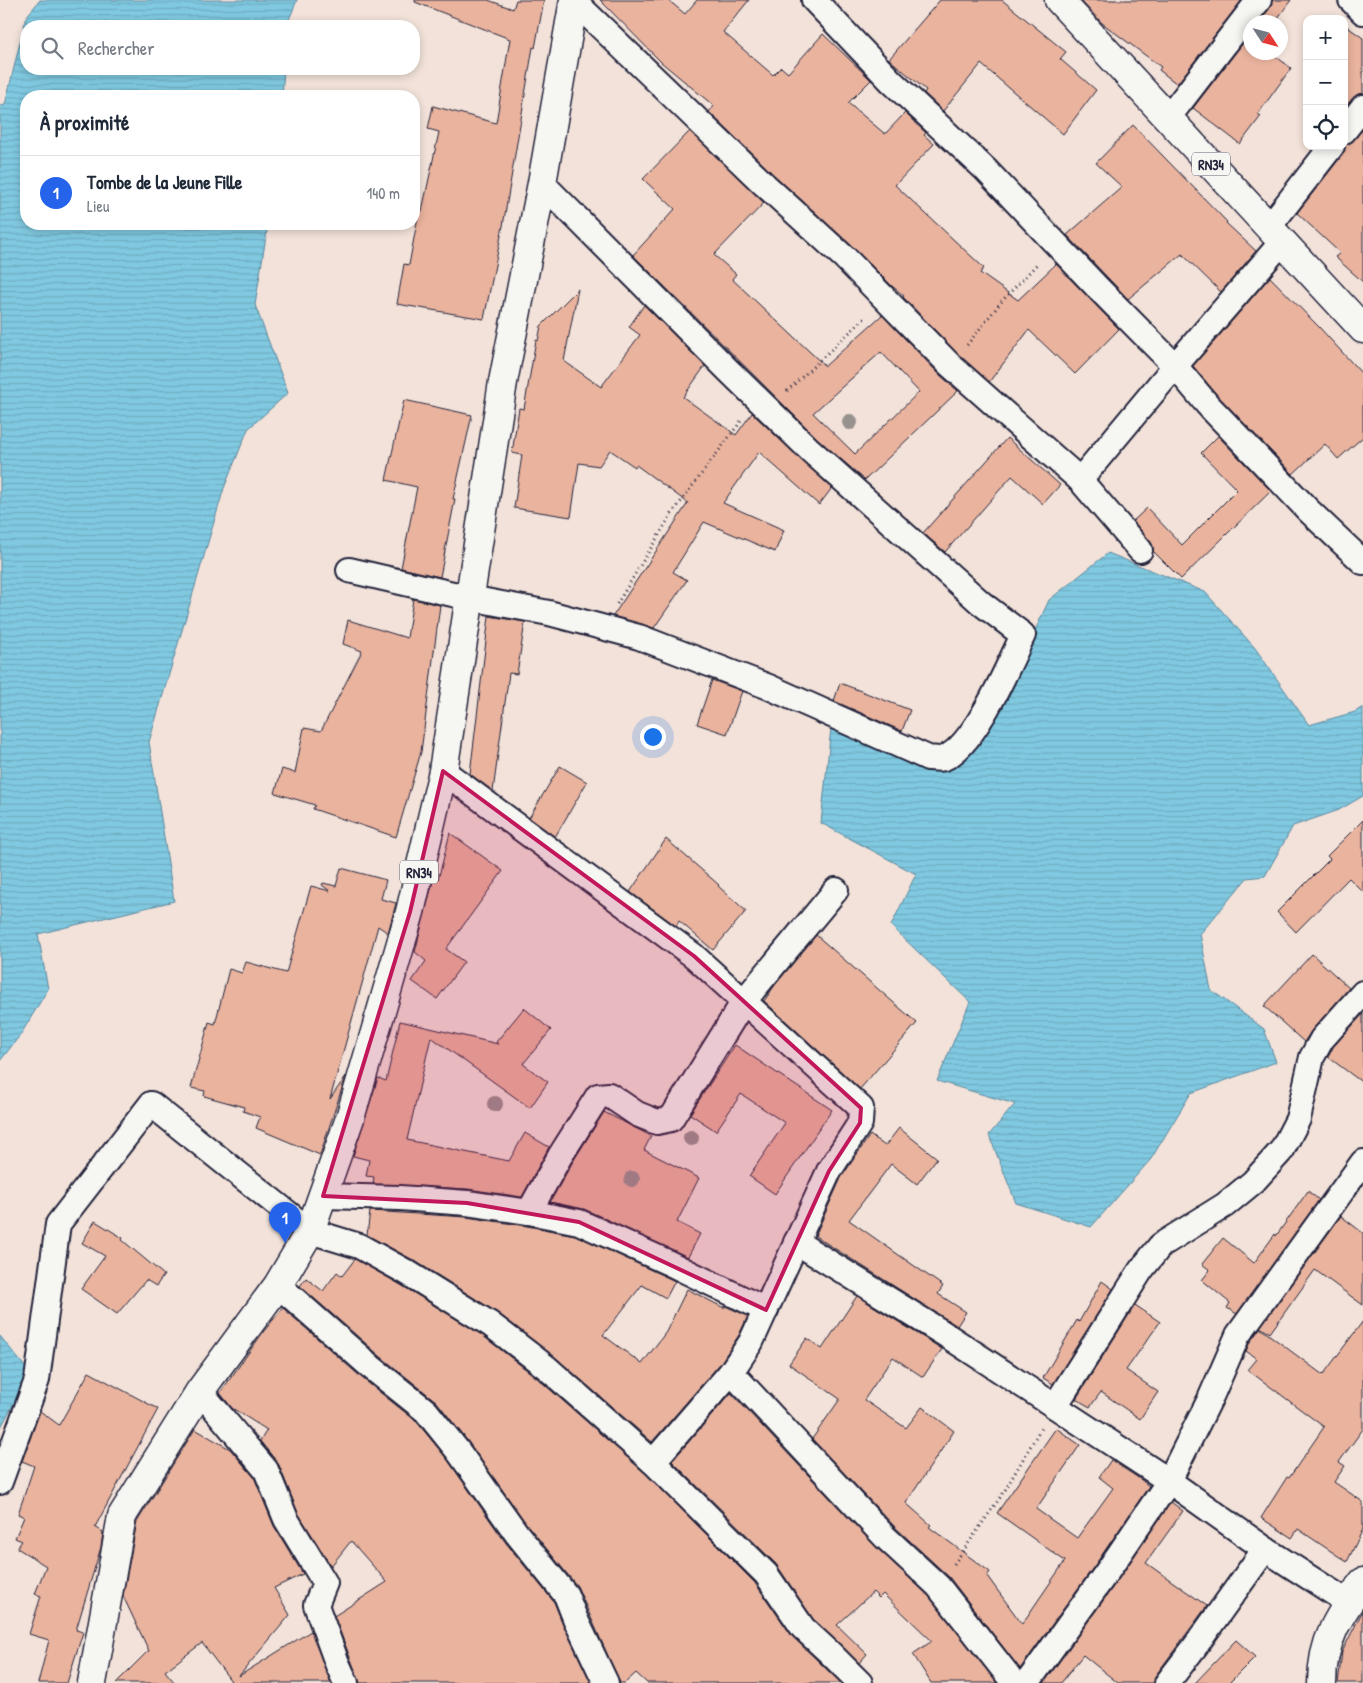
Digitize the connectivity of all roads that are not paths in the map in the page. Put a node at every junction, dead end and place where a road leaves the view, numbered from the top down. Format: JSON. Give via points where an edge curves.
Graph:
{"nodes":[{"id":1,"x":814,"y":0,"type":"edge"},
{"id":2,"x":1259,"y":0,"type":"edge"},
{"id":3,"x":1351,"y":0,"type":"edge"},
{"id":4,"x":574,"y":1,"type":"edge"},
{"id":5,"x":1065,"y":2,"type":"edge"},
{"id":6,"x":1363,"y":12,"type":"edge"},
{"id":7,"x":1363,"y":107,"type":"edge"},
{"id":8,"x":1168,"y":118,"type":"junction"},
{"id":9,"x":1348,"y":126,"type":"edge"},
{"id":10,"x":1329,"y":150,"type":"edge"},
{"id":11,"x":542,"y":183,"type":"junction"},
{"id":12,"x":1276,"y":234,"type":"junction"},
{"id":13,"x":1363,"y":329,"type":"edge"},
{"id":14,"x":1175,"y":366,"type":"junction"},
{"id":15,"x":1080,"y":480,"type":"junction"},
{"id":16,"x":1140,"y":550,"type":"dead end"},
{"id":17,"x":1363,"y":562,"type":"edge"},
{"id":18,"x":349,"y":570,"type":"dead end"},
{"id":19,"x":470,"y":598,"type":"junction"},
{"id":20,"x":443,"y":771,"type":"junction"},
{"id":21,"x":836,"y":890,"type":"dead end"},
{"id":22,"x":1363,"y":993,"type":"edge"},
{"id":23,"x":744,"y":1001,"type":"junction"},
{"id":24,"x":1363,"y":1162,"type":"edge"},
{"id":25,"x":323,"y":1196,"type":"junction"},
{"id":26,"x":530,"y":1212,"type":"junction"},
{"id":27,"x":310,"y":1231,"type":"junction"},
{"id":28,"x":796,"y":1242,"type":"junction"},
{"id":29,"x":278,"y":1285,"type":"junction"},
{"id":30,"x":766,"y":1310,"type":"junction"},
{"id":31,"x":731,"y":1372,"type":"junction"},
{"id":32,"x":200,"y":1391,"type":"junction"},
{"id":33,"x":1055,"y":1406,"type":"junction"},
{"id":34,"x":653,"y":1462,"type":"junction"},
{"id":35,"x":1169,"y":1480,"type":"junction"},
{"id":36,"x":0,"y":1482,"type":"edge"},
{"id":37,"x":1265,"y":1549,"type":"junction"},
{"id":38,"x":1356,"y":1592,"type":"edge"},
{"id":39,"x":92,"y":1683,"type":"edge"},
{"id":40,"x":346,"y":1683,"type":"edge"},
{"id":41,"x":606,"y":1683,"type":"edge"},
{"id":42,"x":860,"y":1683,"type":"edge"},
{"id":43,"x":1014,"y":1683,"type":"edge"},
{"id":44,"x":1027,"y":1683,"type":"edge"},
{"id":45,"x":1167,"y":1683,"type":"edge"},
{"id":46,"x":1322,"y":1683,"type":"edge"}],
"edges":[{"from":1,"to":14,"type":"street","via":[[891,81],[986,170]]},
{"from":2,"to":8,"type":"street"},
{"from":3,"to":6,"type":"street"},
{"from":4,"to":11,"type":"main road","number":"RN34"},
{"from":4,"to":15,"type":"street","via":[[845,258],[950,365]]},
{"from":5,"to":8,"type":"main road","number":"RN34"},
{"from":7,"to":9,"type":"street"},
{"from":8,"to":12,"type":"main road","number":"RN34"},
{"from":10,"to":12,"type":"street"},
{"from":11,"to":19,"type":"main road","number":"RN34","via":[[503,382]]},
{"from":11,"to":19,"type":"street","via":[[810,450],[981,603],[1022,635],[976,727],[956,750],[942,759],[928,758],[769,686],[639,637],[549,613]]},
{"from":12,"to":13,"type":"main road","number":"RN34"},
{"from":12,"to":14,"type":"street"},
{"from":14,"to":15,"type":"street"},
{"from":14,"to":17,"type":"street","via":[[1206,404]]},
{"from":15,"to":16,"type":"street"},
{"from":18,"to":19,"type":"street"},
{"from":19,"to":20,"type":"main road","number":"RN34"},
{"from":20,"to":23,"type":"street","via":[[694,956]]},
{"from":20,"to":25,"type":"main road","number":"RN34","via":[[410,912],[350,1118]]},
{"from":21,"to":23,"type":"street"},
{"from":22,"to":33,"type":"street","via":[[1322,1039],[1312,1057],[1298,1118],[1282,1150],[1253,1182],[1225,1205],[1161,1245],[1141,1270]]},
{"from":23,"to":26,"type":"street","via":[[671,1119],[657,1122],[637,1114],[609,1095],[598,1096]]},
{"from":23,"to":28,"type":"street","via":[[861,1108],[860,1123],[829,1171]]},
{"from":24,"to":35,"type":"street","via":[[1238,1335]]},
{"from":25,"to":26,"type":"street","via":[[467,1203]]},
{"from":25,"to":27,"type":"main road","number":"RN34"},
{"from":26,"to":30,"type":"street","via":[[579,1222]]},
{"from":27,"to":29,"type":"main road","number":"RN34"},
{"from":27,"to":34,"type":"street","via":[[359,1246],[490,1324],[546,1368]]},
{"from":27,"to":36,"type":"street","via":[[152,1104],[58,1224],[38,1380]]},
{"from":28,"to":30,"type":"street"},
{"from":28,"to":33,"type":"street","via":[[943,1332]]},
{"from":29,"to":32,"type":"main road","number":"RN34"},
{"from":29,"to":41,"type":"street","via":[[426,1411],[566,1596]]},
{"from":30,"to":31,"type":"street"},
{"from":31,"to":34,"type":"street"},
{"from":31,"to":43,"type":"street","via":[[886,1537],[938,1586]]},
{"from":32,"to":39,"type":"main road","number":"RN34","via":[[122,1516]]},
{"from":32,"to":40,"type":"street","via":[[266,1470],[286,1519],[325,1583],[316,1605]]},
{"from":33,"to":35,"type":"street"},
{"from":34,"to":42,"type":"street","via":[[766,1574],[802,1628]]},
{"from":35,"to":37,"type":"street"},
{"from":35,"to":44,"type":"street"},
{"from":37,"to":38,"type":"street"},
{"from":37,"to":45,"type":"street"},
{"from":38,"to":46,"type":"main road","via":[[1332,1629],[1322,1664]]}]}
